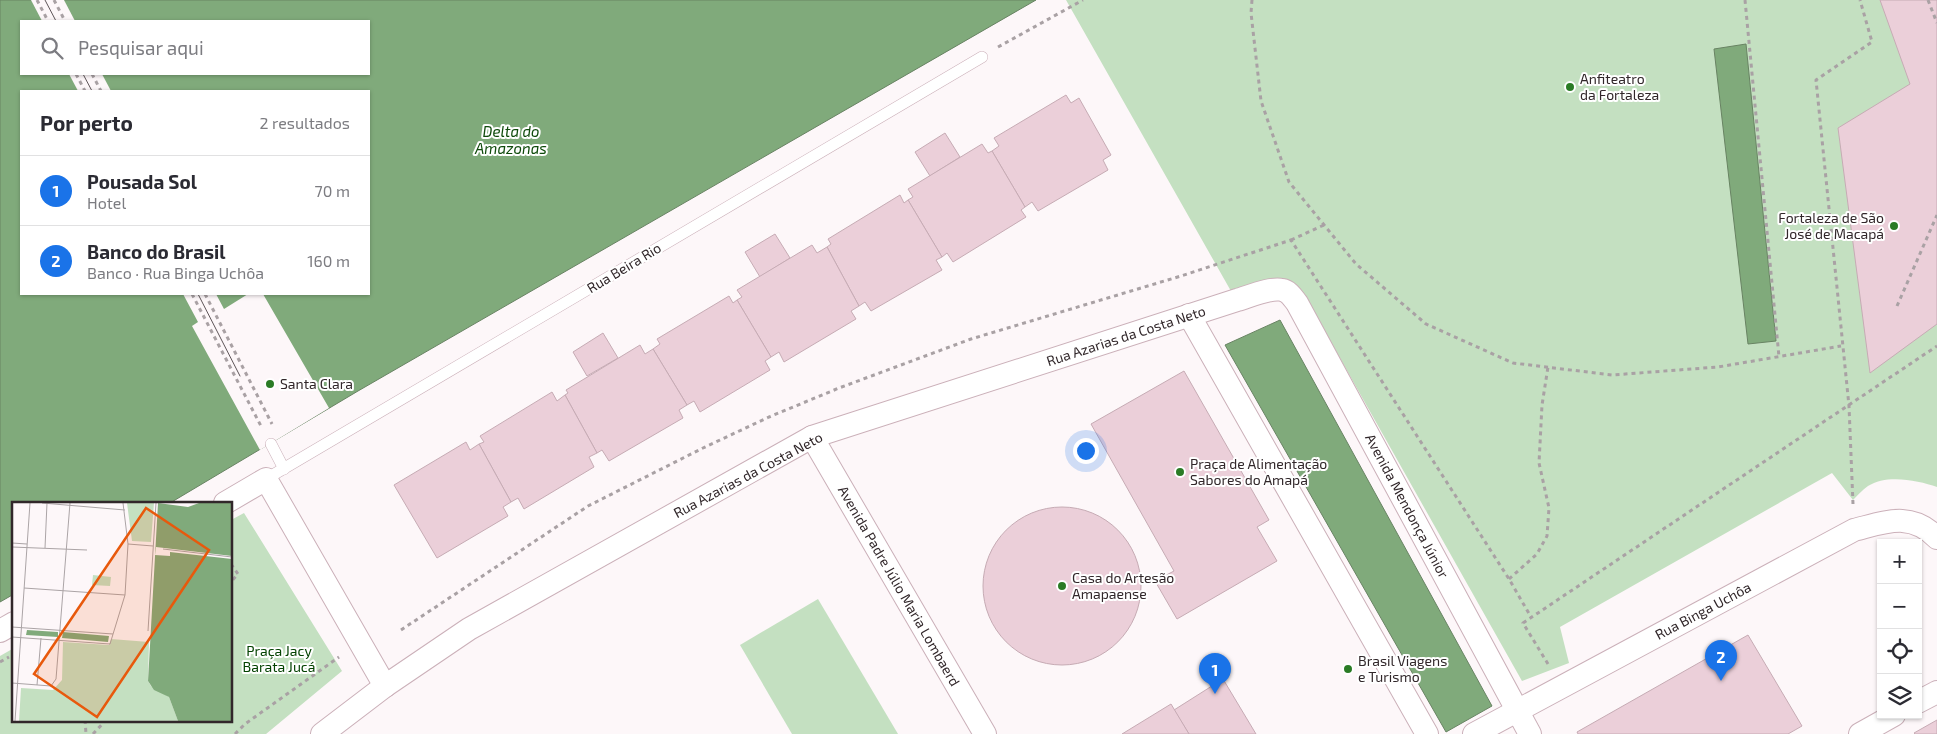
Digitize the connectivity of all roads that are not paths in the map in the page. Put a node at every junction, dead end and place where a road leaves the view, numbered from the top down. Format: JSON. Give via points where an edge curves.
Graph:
{"nodes":[{"id":1,"x":982,"y":57,"type":"road end"},
{"id":2,"x":1274,"y":290,"type":"joint"},
{"id":3,"x":1189,"y":315,"type":"junction"},
{"id":4,"x":812,"y":437,"type":"junction"},
{"id":5,"x":271,"y":444,"type":"road end"},
{"id":6,"x":281,"y":471,"type":"junction"},
{"id":7,"x":227,"y":502,"type":"edge"},
{"id":8,"x":1937,"y":537,"type":"edge"},
{"id":9,"x":12,"y":624,"type":"edge"},
{"id":10,"x":0,"y":631,"type":"edge"},
{"id":11,"x":385,"y":686,"type":"junction"},
{"id":12,"x":1937,"y":692,"type":"edge"},
{"id":13,"x":1922,"y":700,"type":"edge"},
{"id":14,"x":1510,"y":714,"type":"junction"},
{"id":15,"x":1887,"y":719,"type":"edge"},
{"id":16,"x":322,"y":734,"type":"edge"},
{"id":17,"x":986,"y":734,"type":"edge"},
{"id":18,"x":1428,"y":734,"type":"edge"},
{"id":19,"x":1474,"y":734,"type":"edge"},
{"id":20,"x":1530,"y":734,"type":"edge"},
{"id":21,"x":1860,"y":734,"type":"edge"}],
"edges":[{"from":1,"to":6,"type":"lane","name":"Rua Beira Rio"},
{"from":2,"to":3,"type":"street","name":"Rua Azarias da Costa Neto"},
{"from":2,"to":14,"type":"street","name":"Avenida Mendonça Júnior","via":[[1291,295],[1297,303]]},
{"from":3,"to":4,"type":"street","name":"Rua Azarias da Costa Neto"},
{"from":3,"to":18,"type":"street"},
{"from":4,"to":11,"type":"street","name":"Rua Azarias da Costa Neto","via":[[469,629]]},
{"from":4,"to":17,"type":"street","name":"Avenida Padre Júlio Maria Lombaerd"},
{"from":5,"to":6,"type":"lane"},
{"from":6,"to":7,"type":"street"},
{"from":6,"to":11,"type":"street","via":[[359,642]]},
{"from":8,"to":14,"type":"street","name":"Rua Binga Uchôa","via":[[1917,522],[1895,520],[1854,530]]},
{"from":9,"to":10,"type":"street"},
{"from":11,"to":16,"type":"street","name":"Rua Azarias da Costa Neto"},
{"from":12,"to":13,"type":"street"},
{"from":14,"to":19,"type":"street","name":"Rua Binga Uchôa"},
{"from":14,"to":20,"type":"street","name":"Avenida Mendonça Júnior"},
{"from":15,"to":21,"type":"street"}]}
